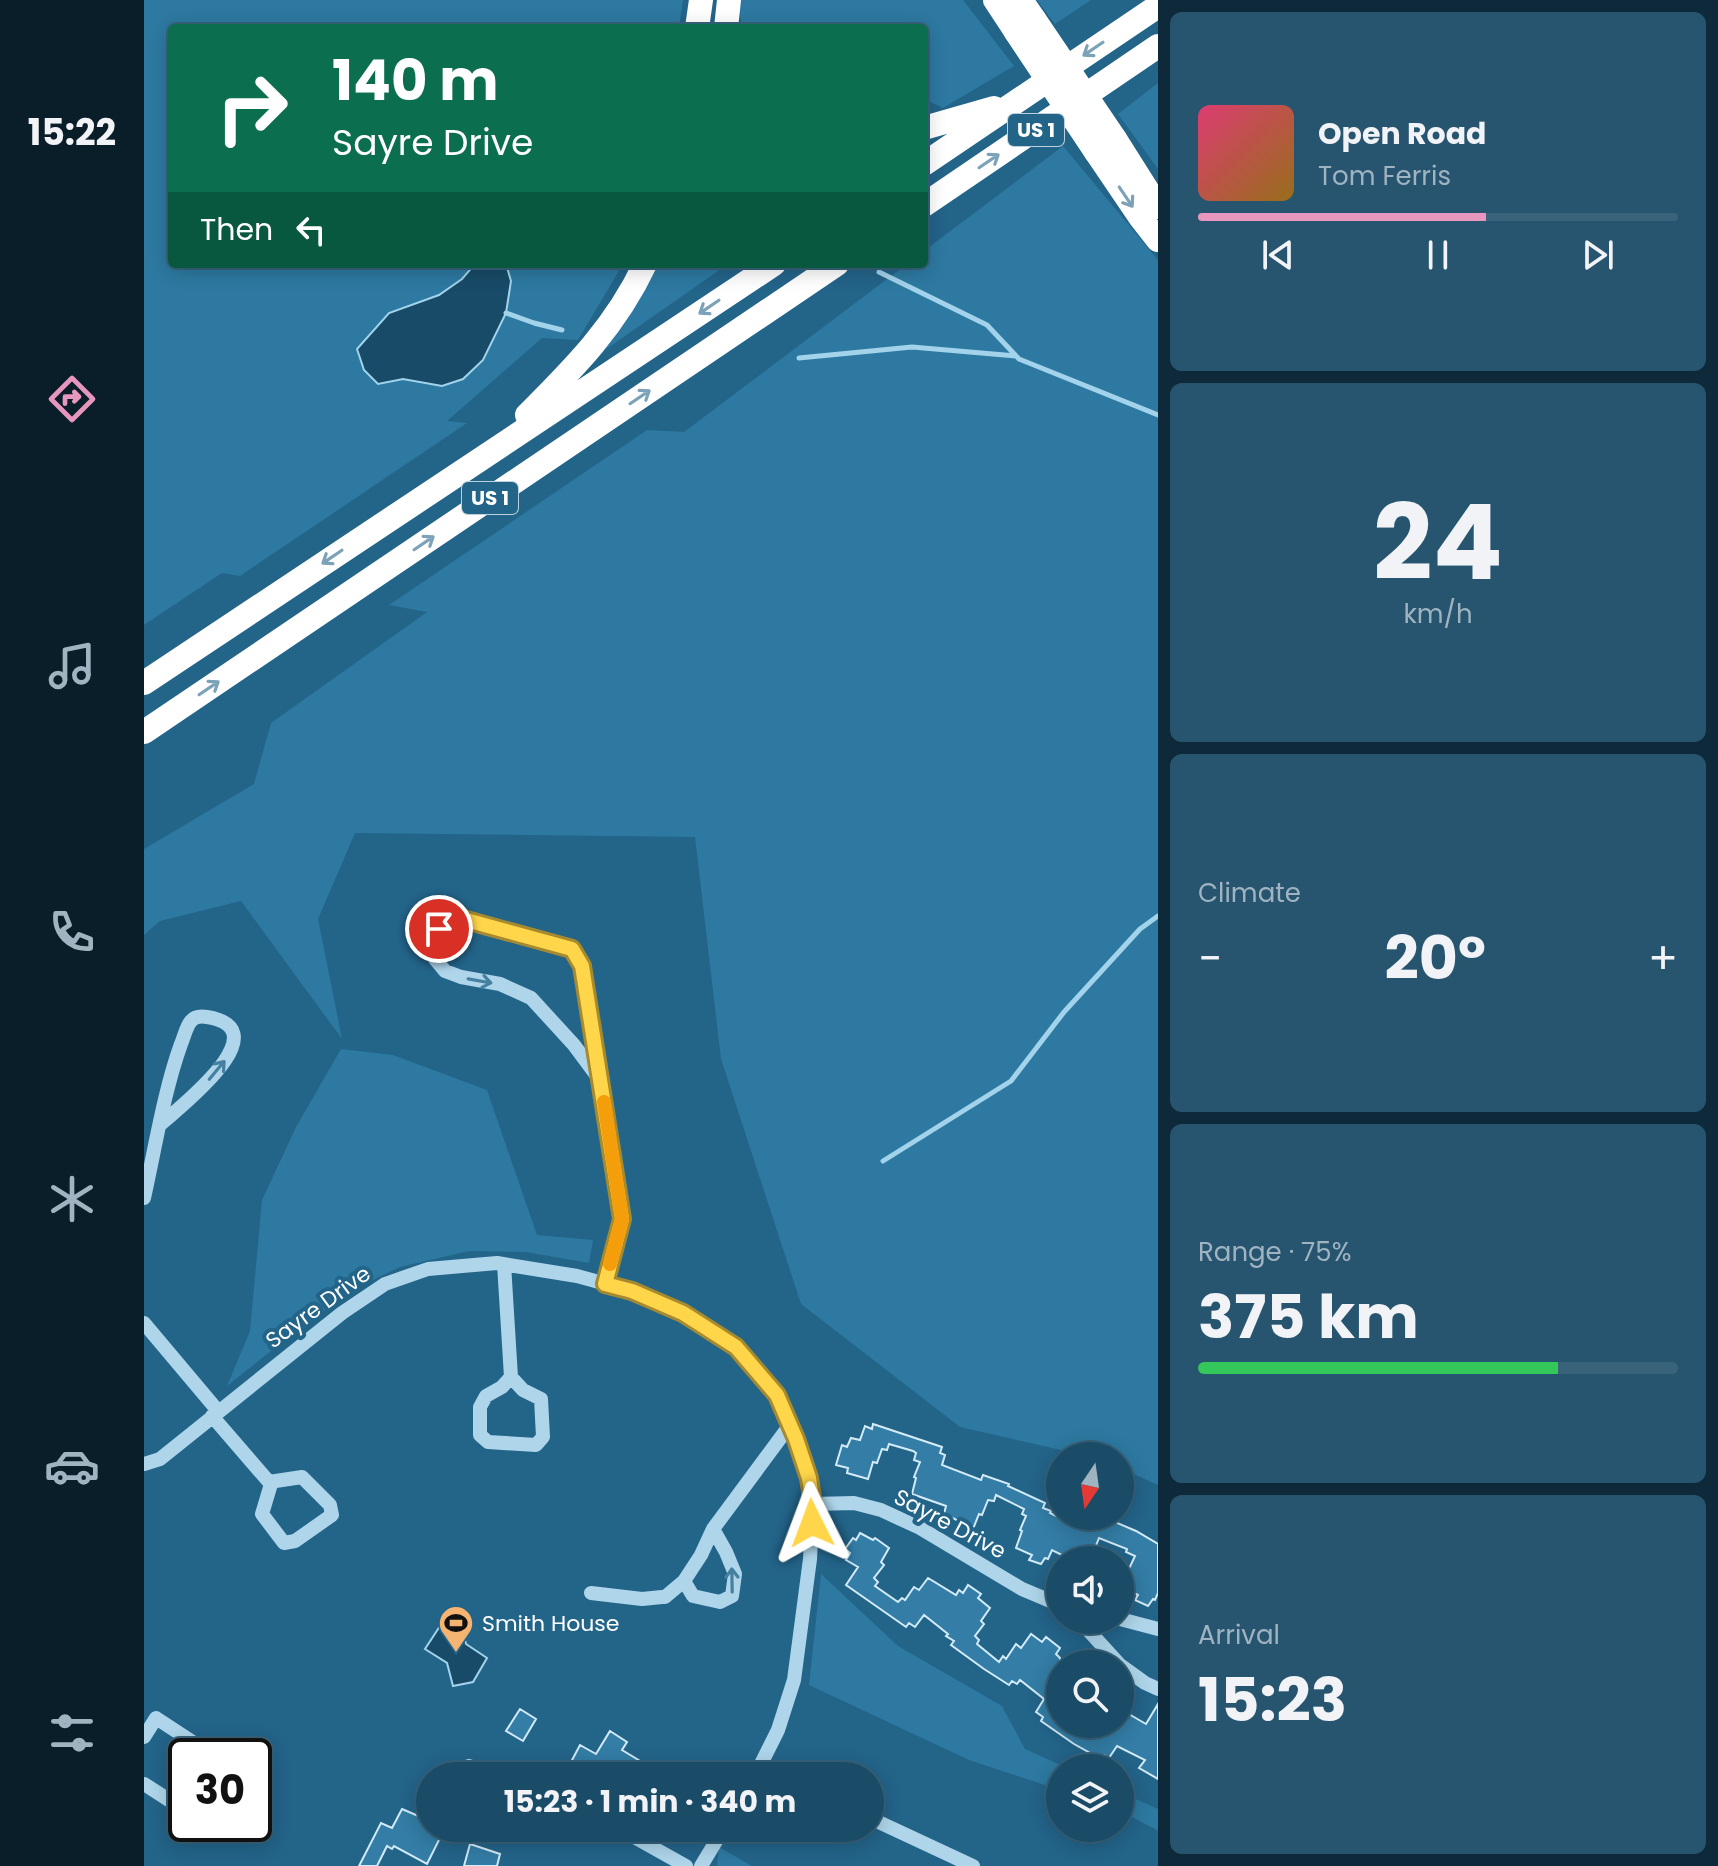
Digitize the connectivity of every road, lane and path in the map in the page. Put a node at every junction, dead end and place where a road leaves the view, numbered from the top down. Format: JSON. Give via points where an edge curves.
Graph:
{"nodes":[{"id":1,"x":701,"y":0,"type":"edge"},
{"id":2,"x":729,"y":0,"type":"edge"},
{"id":3,"x":1158,"y":6,"type":"edge"},
{"id":4,"x":1010,"y":9,"type":"edge"},
{"id":5,"x":698,"y":24,"type":"edge"},
{"id":6,"x":726,"y":24,"type":"edge"},
{"id":7,"x":1155,"y":50,"type":"edge"},
{"id":8,"x":1015,"y":101,"type":"junction"},
{"id":9,"x":928,"y":127,"type":"edge"},
{"id":10,"x":1106,"y":145,"type":"junction"},
{"id":11,"x":928,"y":161,"type":"edge"},
{"id":12,"x":928,"y":202,"type":"edge"},
{"id":13,"x":1158,"y":207,"type":"edge"},
{"id":14,"x":1158,"y":240,"type":"edge"},
{"id":15,"x":643,"y":268,"type":"edge"},
{"id":16,"x":768,"y":268,"type":"edge"},
{"id":17,"x":831,"y":268,"type":"edge"},
{"id":18,"x":491,"y":452,"type":"junction"},
{"id":19,"x":144,"y":683,"type":"edge"},
{"id":20,"x":144,"y":732,"type":"edge"},
{"id":21,"x":600,"y":1080,"type":"junction"},
{"id":22,"x":161,"y":1124,"type":"junction"},
{"id":23,"x":144,"y":1198,"type":"edge"},
{"id":24,"x":504,"y":1264,"type":"junction"},
{"id":25,"x":605,"y":1284,"type":"junction"},
{"id":26,"x":144,"y":1323,"type":"edge"},
{"id":27,"x":511,"y":1377,"type":"junction"},
{"id":28,"x":215,"y":1413,"type":"junction"},
{"id":29,"x":790,"y":1425,"type":"junction"},
{"id":30,"x":144,"y":1464,"type":"edge"},
{"id":31,"x":269,"y":1482,"type":"junction"},
{"id":32,"x":813,"y":1504,"type":"junction"},
{"id":33,"x":713,"y":1529,"type":"junction"},
{"id":34,"x":684,"y":1581,"type":"junction"},
{"id":35,"x":591,"y":1593,"type":"dead end"},
{"id":36,"x":1046,"y":1599,"type":"edge"},
{"id":37,"x":1134,"y":1623,"type":"edge"},
{"id":38,"x":1158,"y":1629,"type":"edge"},
{"id":39,"x":1092,"y":1634,"type":"edge"},
{"id":40,"x":1107,"y":1650,"type":"edge"},
{"id":41,"x":1134,"y":1675,"type":"edge"},
{"id":42,"x":1158,"y":1689,"type":"edge"},
{"id":43,"x":144,"y":1737,"type":"edge"},
{"id":44,"x":187,"y":1738,"type":"edge"},
{"id":45,"x":762,"y":1762,"type":"edge"},
{"id":46,"x":144,"y":1784,"type":"edge"},
{"id":47,"x":168,"y":1799,"type":"edge"},
{"id":48,"x":884,"y":1825,"type":"edge"},
{"id":49,"x":642,"y":1842,"type":"edge"},
{"id":50,"x":716,"y":1842,"type":"edge"},
{"id":51,"x":686,"y":1866,"type":"edge"},
{"id":52,"x":701,"y":1866,"type":"edge"},
{"id":53,"x":973,"y":1866,"type":"edge"}],
"edges":[{"from":1,"to":5,"type":"highway"},
{"from":2,"to":6,"type":"highway"},
{"from":3,"to":8,"type":"highway","number":"US 1","one_way":true},
{"from":4,"to":10,"type":"highway","bridge":true},
{"from":12,"to":7,"type":"highway","number":"US 1","one_way":true},
{"from":8,"to":9,"type":"highway"},
{"from":8,"to":11,"type":"highway","number":"US 1"},
{"from":10,"to":13,"type":"highway"},
{"from":10,"to":14,"type":"highway","one_way":true,"via":[[1140,217]]},
{"from":15,"to":18,"type":"highway","via":[[617,316],[590,350]]},
{"from":16,"to":18,"type":"highway","number":"US 1","one_way":true},
{"from":20,"to":17,"type":"highway","number":"US 1","one_way":true},
{"from":18,"to":19,"type":"highway","number":"US 1","one_way":true},
{"from":21,"to":21,"type":"street","one_way":true,"via":[[582,966],[572,949],[466,920],[440,926],[433,939],[435,959],[445,971],[500,984],[531,998]]},
{"from":21,"to":25,"type":"street","via":[[622,1219]]},
{"from":22,"to":22,"type":"street","one_way":true,"via":[[231,1054],[234,1038],[221,1020],[203,1016],[189,1022]]},
{"from":22,"to":23,"type":"street"},
{"from":24,"to":25,"type":"street","name":"Sayre Drive"},
{"from":24,"to":27,"type":"street"},
{"from":24,"to":28,"type":"street","name":"Sayre Drive","via":[[428,1269],[385,1284]]},
{"from":25,"to":29,"type":"street","name":"Sayre Drive","via":[[683,1313],[736,1347],[777,1395]]},
{"from":26,"to":28,"type":"street"},
{"from":27,"to":27,"type":"street","via":[[480,1407],[480,1435],[488,1442],[536,1445],[543,1437],[541,1399]]},
{"from":28,"to":30,"type":"street","name":"Sayre Drive","via":[[160,1459]]},
{"from":28,"to":31,"type":"street"},
{"from":29,"to":32,"type":"street","name":"Sayre Drive"},
{"from":29,"to":33,"type":"street"},
{"from":31,"to":31,"type":"street","via":[[262,1514],[284,1543],[332,1515],[330,1505],[302,1477]]},
{"from":32,"to":36,"type":"street","name":"Sayre Drive","via":[[854,1503],[881,1510]]},
{"from":32,"to":45,"type":"street","name":"Sayre Drive","via":[[794,1680]]},
{"from":33,"to":34,"type":"street"},
{"from":34,"to":33,"type":"street","one_way":true,"via":[[693,1596],[720,1602],[732,1596],[735,1574]]},
{"from":34,"to":35,"type":"street","via":[[665,1597]]},
{"from":37,"to":38,"type":"street"},
{"from":39,"to":40,"type":"street"},
{"from":41,"to":42,"type":"street"},
{"from":43,"to":44,"type":"street","via":[[156,1718]]},
{"from":46,"to":47,"type":"street"},
{"from":48,"to":53,"type":"street"},
{"from":49,"to":51,"type":"street"},
{"from":50,"to":52,"type":"street"}]}
